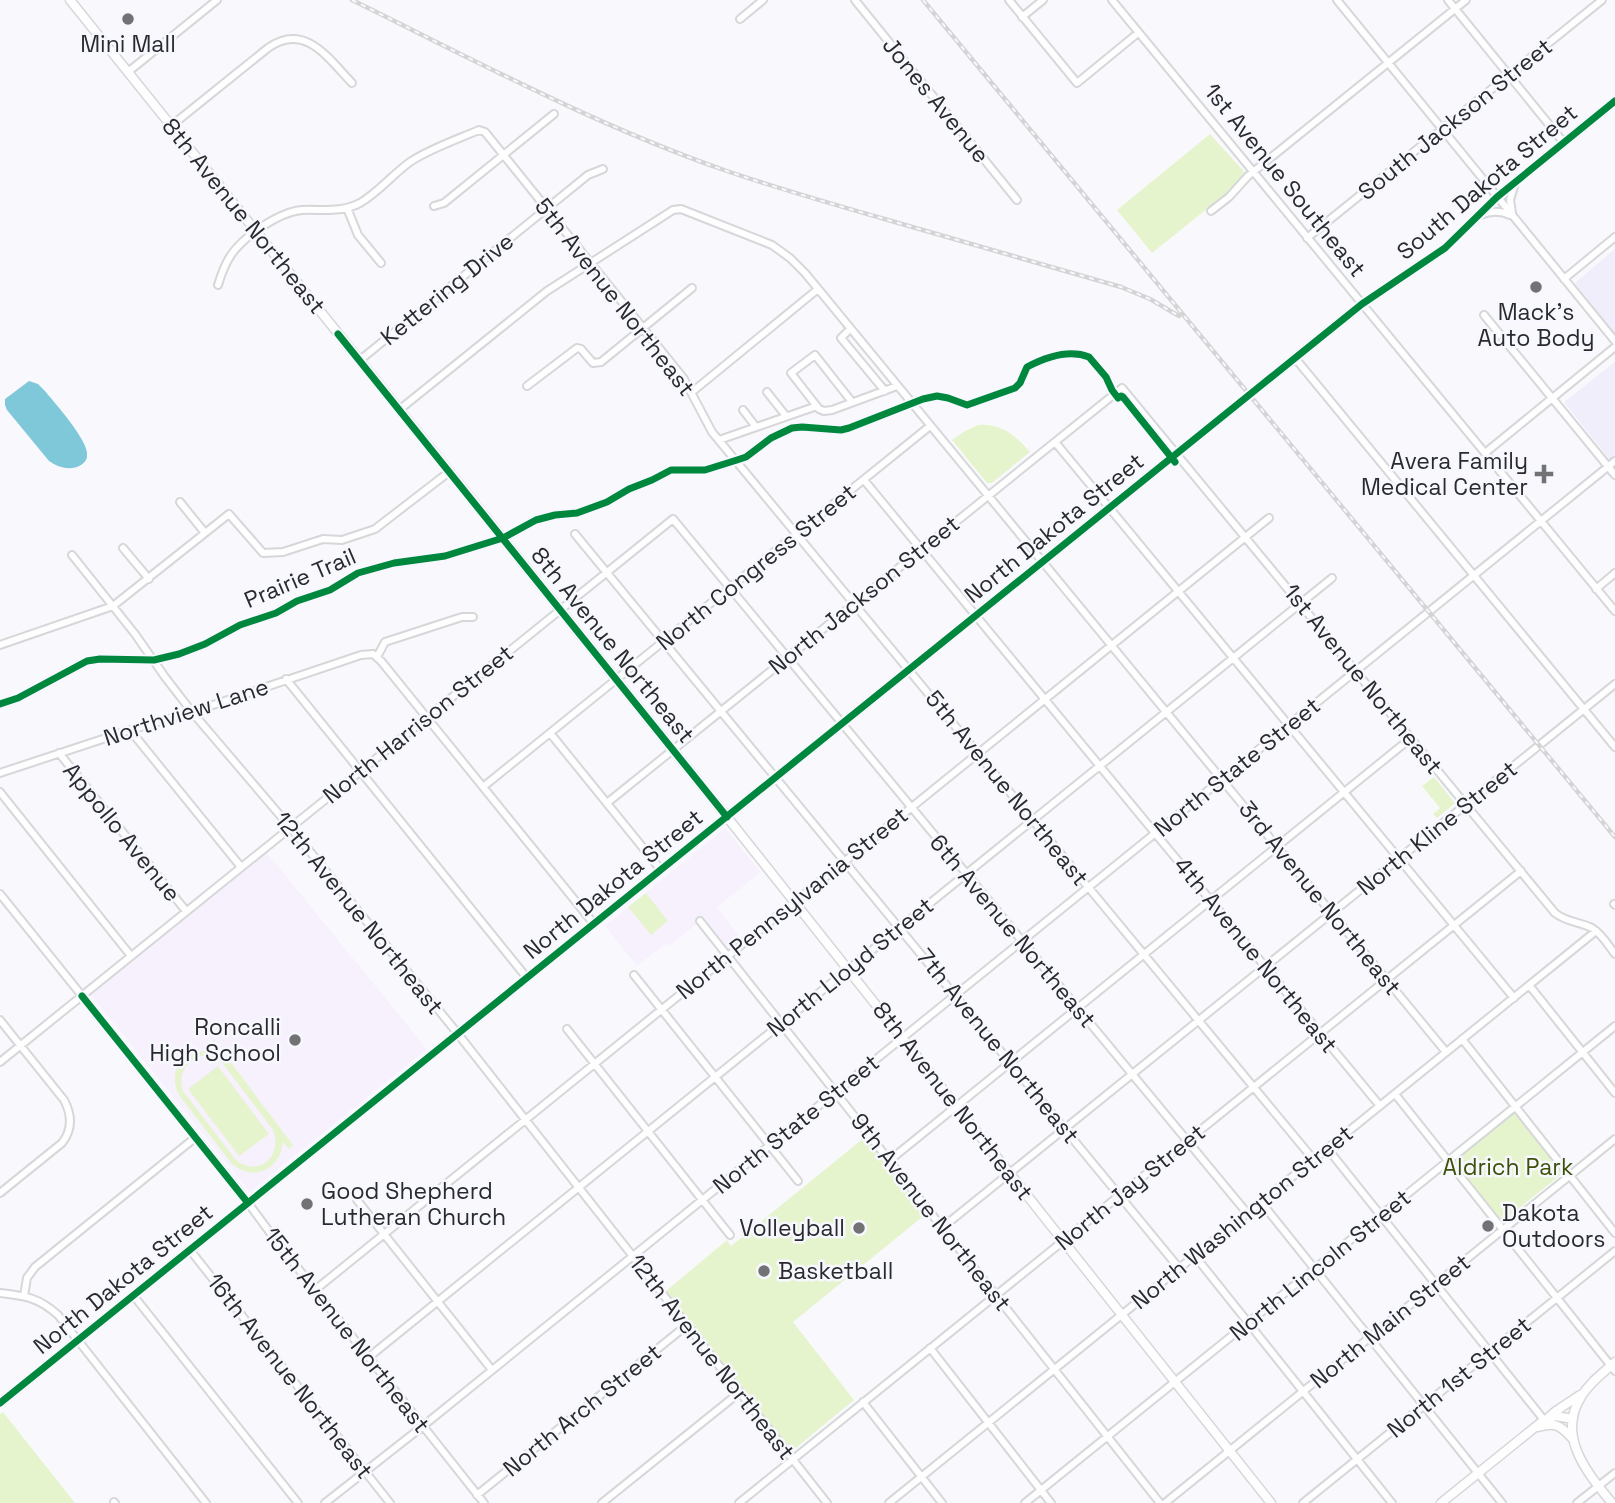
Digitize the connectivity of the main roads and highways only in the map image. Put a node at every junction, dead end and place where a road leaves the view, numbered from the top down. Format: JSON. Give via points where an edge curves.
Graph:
{"nodes":[{"id":1,"x":70,"y":0,"type":"edge"},
{"id":2,"x":1614,"y":1366,"type":"edge"},
{"id":3,"x":1583,"y":1394,"type":"junction"},
{"id":4,"x":1546,"y":1419,"type":"junction"},
{"id":5,"x":1573,"y":1419,"type":"junction"},
{"id":6,"x":1535,"y":1427,"type":"junction"},
{"id":7,"x":1573,"y":1439,"type":"junction"},
{"id":8,"x":1271,"y":1503,"type":"edge"},
{"id":9,"x":1441,"y":1503,"type":"edge"},
{"id":10,"x":1612,"y":1503,"type":"edge"}],
"edges":[{"from":1,"to":8,"type":"main road","name":"8th Avenue Northeast","via":[[795,901]]},
{"from":2,"to":3,"type":"main road"},
{"from":3,"to":4,"type":"main road"},
{"from":3,"to":5,"type":"main road"},
{"from":4,"to":5,"type":"main road"},
{"from":4,"to":6,"type":"main road"},
{"from":5,"to":7,"type":"main road"},
{"from":6,"to":7,"type":"main road","via":[[1557,1425]]},
{"from":6,"to":9,"type":"main road"},
{"from":7,"to":10,"type":"main road","via":[[1580,1459]]}]}
